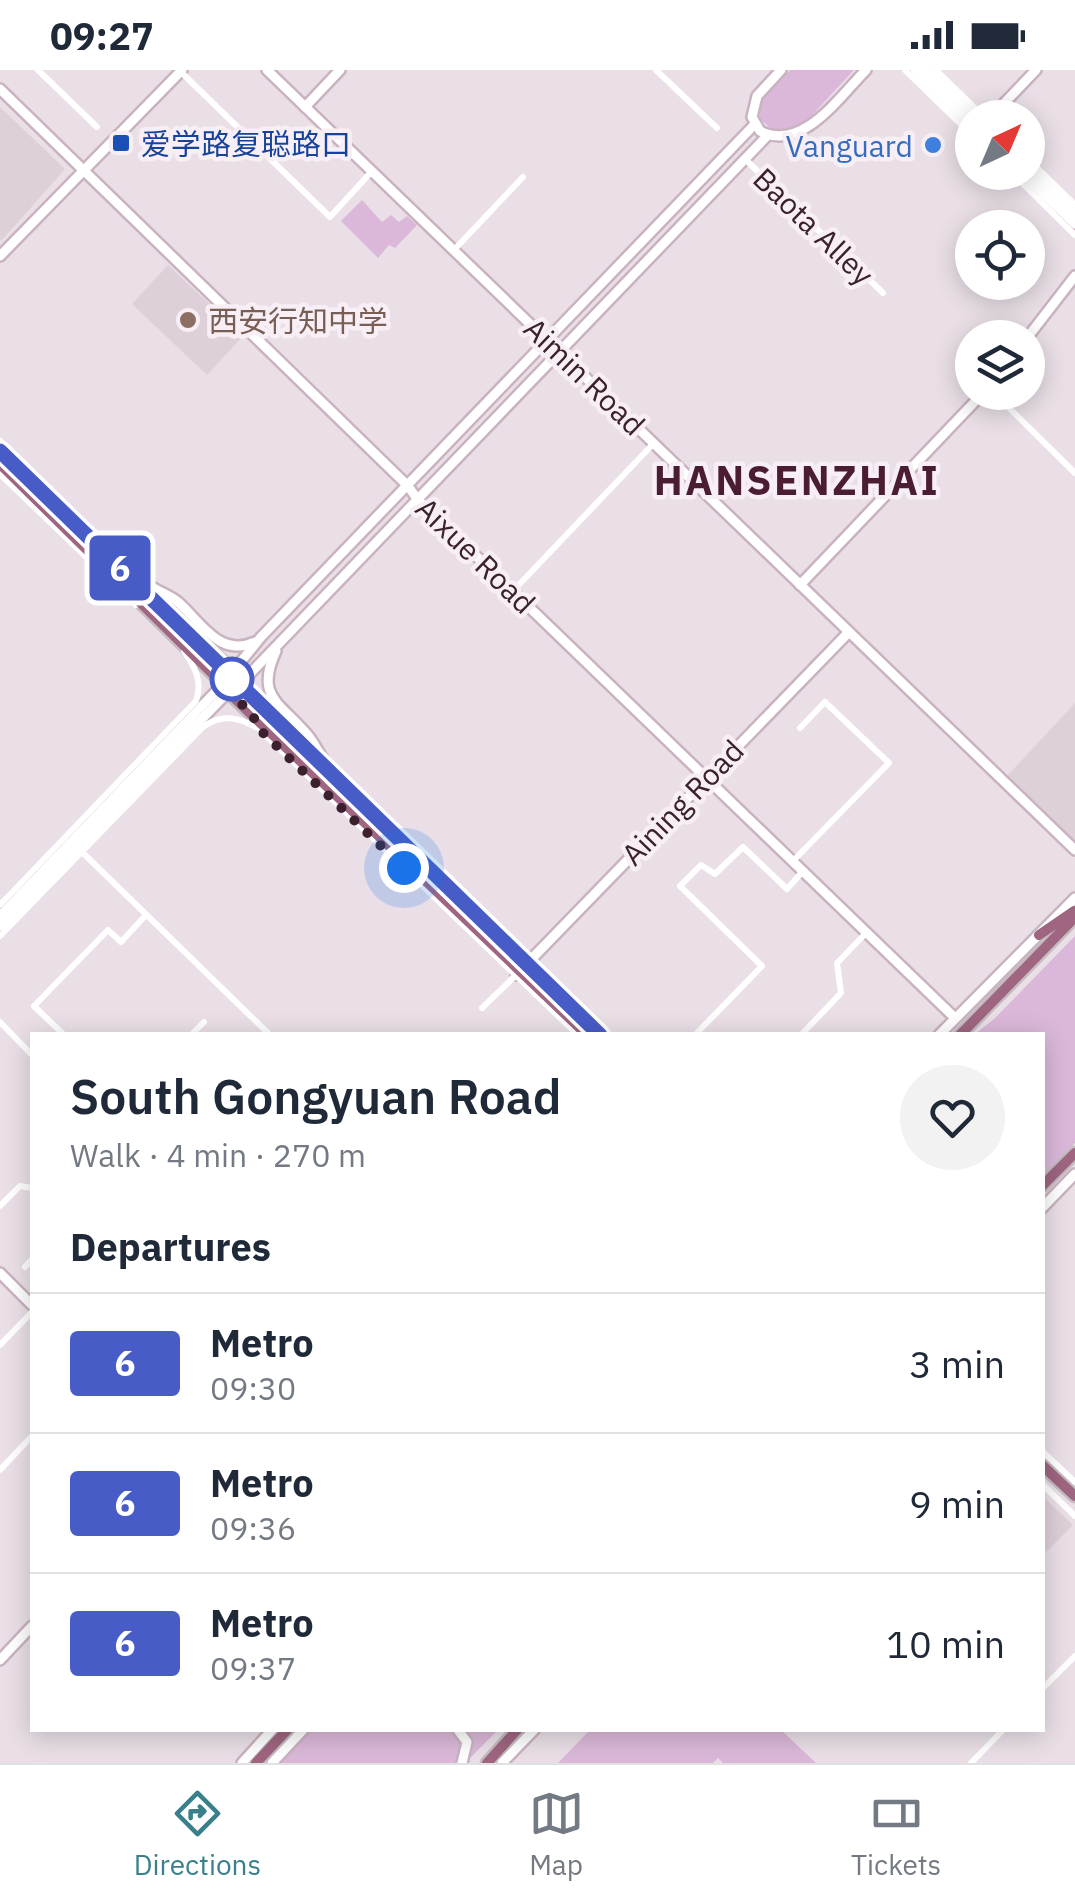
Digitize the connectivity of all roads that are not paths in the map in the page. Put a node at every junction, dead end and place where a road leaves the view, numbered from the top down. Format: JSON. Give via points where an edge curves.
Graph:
{"nodes":[{"id":1,"x":38,"y":70,"type":"edge"},
{"id":2,"x":267,"y":70,"type":"edge"},
{"id":3,"x":340,"y":70,"type":"edge"},
{"id":4,"x":656,"y":70,"type":"edge"},
{"id":5,"x":781,"y":70,"type":"edge"},
{"id":6,"x":866,"y":70,"type":"edge"},
{"id":7,"x":905,"y":70,"type":"edge"},
{"id":8,"x":914,"y":70,"type":"edge"},
{"id":9,"x":926,"y":70,"type":"edge"},
{"id":10,"x":936,"y":70,"type":"edge"},
{"id":11,"x":1036,"y":70,"type":"edge"},
{"id":12,"x":181,"y":71,"type":"edge"},
{"id":13,"x":0,"y":89,"type":"edge"},
{"id":14,"x":957,"y":100,"type":"edge"},
{"id":15,"x":968,"y":100,"type":"edge"},
{"id":16,"x":1006,"y":100,"type":"edge"},
{"id":17,"x":305,"y":106,"type":"junction"},
{"id":18,"x":955,"y":110,"type":"edge"},
{"id":19,"x":955,"y":119,"type":"edge"},
{"id":20,"x":755,"y":124,"type":"junction"},
{"id":21,"x":97,"y":127,"type":"dead end"},
{"id":22,"x":717,"y":128,"type":"dead end"},
{"id":23,"x":768,"y":136,"type":"junction"},
{"id":24,"x":745,"y":159,"type":"junction"},
{"id":25,"x":84,"y":171,"type":"junction"},
{"id":26,"x":372,"y":172,"type":"junction"},
{"id":27,"x":1045,"y":176,"type":"edge"},
{"id":28,"x":524,"y":177,"type":"dead end"},
{"id":29,"x":1045,"y":185,"type":"edge"},
{"id":30,"x":1030,"y":190,"type":"edge"},
{"id":31,"x":1040,"y":190,"type":"edge"},
{"id":32,"x":1075,"y":205,"type":"edge"},
{"id":33,"x":1075,"y":214,"type":"edge"},
{"id":34,"x":1075,"y":224,"type":"edge"},
{"id":35,"x":1075,"y":234,"type":"edge"},
{"id":36,"x":454,"y":250,"type":"junction"},
{"id":37,"x":0,"y":256,"type":"edge"},
{"id":38,"x":1075,"y":276,"type":"edge"},
{"id":39,"x":883,"y":293,"type":"dead end"},
{"id":40,"x":1041,"y":320,"type":"edge"},
{"id":41,"x":548,"y":340,"type":"junction"},
{"id":42,"x":560,"y":351,"type":"junction"},
{"id":43,"x":967,"y":410,"type":"edge"},
{"id":44,"x":1011,"y":410,"type":"edge"},
{"id":45,"x":0,"y":441,"type":"edge"},
{"id":46,"x":654,"y":443,"type":"junction"},
{"id":47,"x":1,"y":461,"type":"edge"},
{"id":48,"x":1075,"y":473,"type":"edge"},
{"id":49,"x":0,"y":474,"type":"edge"},
{"id":50,"x":408,"y":486,"type":"junction"},
{"id":51,"x":418,"y":500,"type":"junction"},
{"id":52,"x":144,"y":580,"type":"junction"},
{"id":53,"x":800,"y":584,"type":"junction"},
{"id":54,"x":513,"y":591,"type":"junction"},
{"id":55,"x":162,"y":603,"type":"junction"},
{"id":56,"x":849,"y":632,"type":"junction"},
{"id":57,"x":172,"y":635,"type":"junction"},
{"id":58,"x":261,"y":637,"type":"junction"},
{"id":59,"x":283,"y":640,"type":"junction"},
{"id":60,"x":232,"y":670,"type":"junction"},
{"id":61,"x":241,"y":684,"type":"junction"},
{"id":62,"x":225,"y":688,"type":"junction"},
{"id":63,"x":253,"y":716,"type":"junction"},
{"id":64,"x":800,"y":728,"type":"dead end"},
{"id":65,"x":259,"y":729,"type":"junction"},
{"id":66,"x":327,"y":766,"type":"junction"},
{"id":67,"x":706,"y":777,"type":"junction"},
{"id":68,"x":74,"y":845,"type":"junction"},
{"id":69,"x":1075,"y":850,"type":"edge"},
{"id":70,"x":792,"y":861,"type":"junction"},
{"id":71,"x":803,"y":871,"type":"junction"},
{"id":72,"x":1075,"y":898,"type":"edge"},
{"id":73,"x":0,"y":905,"type":"edge"},
{"id":74,"x":1075,"y":914,"type":"edge"},
{"id":75,"x":146,"y":915,"type":"junction"},
{"id":76,"x":0,"y":916,"type":"edge"},
{"id":77,"x":0,"y":926,"type":"edge"},
{"id":78,"x":866,"y":932,"type":"junction"},
{"id":79,"x":1040,"y":935,"type":"junction"},
{"id":80,"x":0,"y":936,"type":"edge"},
{"id":81,"x":524,"y":966,"type":"junction"},
{"id":82,"x":482,"y":1008,"type":"dead end"},
{"id":83,"x":956,"y":1018,"type":"junction"},
{"id":84,"x":0,"y":1022,"type":"edge"},
{"id":85,"x":204,"y":1022,"type":"dead end"},
{"id":86,"x":61,"y":1032,"type":"edge"},
{"id":87,"x":194,"y":1032,"type":"edge"},
{"id":88,"x":267,"y":1032,"type":"edge"},
{"id":89,"x":576,"y":1032,"type":"edge"},
{"id":90,"x":585,"y":1032,"type":"edge"},
{"id":91,"x":602,"y":1032,"type":"edge"},
{"id":92,"x":698,"y":1032,"type":"edge"},
{"id":93,"x":804,"y":1032,"type":"edge"},
{"id":94,"x":942,"y":1032,"type":"edge"},
{"id":95,"x":963,"y":1032,"type":"edge"},
{"id":96,"x":30,"y":1052,"type":"edge"},
{"id":97,"x":1075,"y":1153,"type":"edge"},
{"id":98,"x":1075,"y":1174,"type":"edge"},
{"id":99,"x":1045,"y":1183,"type":"edge"},
{"id":100,"x":30,"y":1188,"type":"edge"},
{"id":101,"x":1045,"y":1205,"type":"edge"},
{"id":102,"x":0,"y":1206,"type":"edge"},
{"id":103,"x":30,"y":1261,"type":"edge"},
{"id":104,"x":25,"y":1267,"type":"dead end"},
{"id":105,"x":0,"y":1273,"type":"edge"},
{"id":106,"x":30,"y":1306,"type":"edge"},
{"id":107,"x":30,"y":1310,"type":"edge"},
{"id":108,"x":0,"y":1345,"type":"edge"},
{"id":109,"x":30,"y":1438,"type":"edge"},
{"id":110,"x":1045,"y":1453,"type":"edge"},
{"id":111,"x":1045,"y":1468,"type":"edge"},
{"id":112,"x":0,"y":1470,"type":"edge"},
{"id":113,"x":1045,"y":1477,"type":"edge"},
{"id":114,"x":1075,"y":1482,"type":"edge"},
{"id":115,"x":1045,"y":1487,"type":"edge"},
{"id":116,"x":1075,"y":1496,"type":"edge"},
{"id":117,"x":1075,"y":1506,"type":"edge"},
{"id":118,"x":1075,"y":1516,"type":"edge"},
{"id":119,"x":30,"y":1628,"type":"edge"},
{"id":120,"x":1075,"y":1656,"type":"edge"},
{"id":121,"x":0,"y":1660,"type":"edge"},
{"id":122,"x":1045,"y":1686,"type":"edge"},
{"id":123,"x":270,"y":1732,"type":"edge"},
{"id":124,"x":286,"y":1732,"type":"edge"},
{"id":125,"x":301,"y":1732,"type":"edge"},
{"id":126,"x":460,"y":1732,"type":"edge"},
{"id":127,"x":515,"y":1732,"type":"edge"},
{"id":128,"x":532,"y":1732,"type":"edge"},
{"id":129,"x":1001,"y":1732,"type":"edge"},
{"id":130,"x":242,"y":1763,"type":"edge"},
{"id":131,"x":256,"y":1763,"type":"edge"},
{"id":132,"x":272,"y":1763,"type":"edge"},
{"id":133,"x":462,"y":1763,"type":"edge"},
{"id":134,"x":486,"y":1763,"type":"edge"},
{"id":135,"x":502,"y":1763,"type":"edge"},
{"id":136,"x":971,"y":1763,"type":"edge"}],
"edges":[{"from":1,"to":21,"type":"street"},
{"from":2,"to":17,"type":"street","name":"Aimin Road"},
{"from":3,"to":17,"type":"street"},
{"from":4,"to":22,"type":"street"},
{"from":5,"to":20,"type":"street","via":[[753,106]]},
{"from":6,"to":23,"type":"street","via":[[800,133]]},
{"from":7,"to":19,"type":"street"},
{"from":8,"to":18,"type":"street"},
{"from":9,"to":14,"type":"street"},
{"from":10,"to":15,"type":"street"},
{"from":11,"to":16,"type":"street"},
{"from":12,"to":25,"type":"street"},
{"from":12,"to":26,"type":"street","via":[[330,216]]},
{"from":13,"to":25,"type":"street","name":"Aixue Road"},
{"from":17,"to":26,"type":"street","name":"Aimin Road"},
{"from":20,"to":23,"type":"street"},
{"from":20,"to":41,"type":"street"},
{"from":23,"to":24,"type":"street"},
{"from":24,"to":39,"type":"street","name":"Baota Alley"},
{"from":24,"to":42,"type":"street"},
{"from":25,"to":37,"type":"street"},
{"from":25,"to":50,"type":"street","name":"Aixue Road"},
{"from":26,"to":36,"type":"street","name":"Aimin Road"},
{"from":27,"to":32,"type":"street"},
{"from":28,"to":36,"type":"street"},
{"from":29,"to":33,"type":"street"},
{"from":30,"to":35,"type":"street"},
{"from":31,"to":34,"type":"street"},
{"from":36,"to":41,"type":"street","name":"Aimin Road"},
{"from":38,"to":40,"type":"street"},
{"from":41,"to":42,"type":"street","name":"Aimin Road"},
{"from":41,"to":50,"type":"street"},
{"from":42,"to":46,"type":"street","name":"Aimin Road"},
{"from":42,"to":51,"type":"street"},
{"from":43,"to":53,"type":"street"},
{"from":44,"to":48,"type":"street"},
{"from":45,"to":52,"type":"street"},
{"from":46,"to":53,"type":"street","name":"Aimin Road"},
{"from":46,"to":54,"type":"street"},
{"from":47,"to":55,"type":"main road"},
{"from":47,"to":57,"type":"main road"},
{"from":49,"to":57,"type":"street"},
{"from":50,"to":51,"type":"street","name":"Aixue Road"},
{"from":50,"to":58,"type":"street"},
{"from":51,"to":54,"type":"street","name":"Aixue Road"},
{"from":51,"to":59,"type":"street"},
{"from":52,"to":55,"type":"street"},
{"from":52,"to":58,"type":"street","via":[[222,644],[247,646]]},
{"from":53,"to":56,"type":"street","name":"Aimin Road"},
{"from":54,"to":67,"type":"street","name":"Aixue Road"},
{"from":55,"to":60,"type":"main road"},
{"from":56,"to":67,"type":"street","name":"Aining Road"},
{"from":56,"to":69,"type":"street","name":"Aimin Road"},
{"from":57,"to":62,"type":"main road"},
{"from":57,"to":68,"type":"street","via":[[198,674],[196,701]]},
{"from":58,"to":60,"type":"street"},
{"from":59,"to":61,"type":"street"},
{"from":59,"to":66,"type":"street","via":[[269,670],[268,692]]},
{"from":60,"to":61,"type":"main road"},
{"from":60,"to":62,"type":"street"},
{"from":61,"to":62,"type":"street"},
{"from":61,"to":66,"type":"main road"},
{"from":62,"to":63,"type":"main road"},
{"from":62,"to":68,"type":"street"},
{"from":63,"to":65,"type":"street"},
{"from":63,"to":81,"type":"main road"},
{"from":64,"to":70,"type":"street","via":[[826,702],[888,763]]},
{"from":65,"to":68,"type":"street","via":[[229,717],[209,722]]},
{"from":65,"to":81,"type":"street"},
{"from":66,"to":81,"type":"main road"},
{"from":67,"to":70,"type":"street","name":"Aixue Road"},
{"from":67,"to":81,"type":"street","name":"Aining Road"},
{"from":68,"to":73,"type":"street"},
{"from":68,"to":75,"type":"street"},
{"from":68,"to":76,"type":"street"},
{"from":68,"to":77,"type":"street"},
{"from":68,"to":80,"type":"street"},
{"from":70,"to":71,"type":"street","name":"Aixue Road"},
{"from":71,"to":78,"type":"street","name":"Aixue Road"},
{"from":71,"to":92,"type":"street","via":[[787,889],[743,847],[716,874],[700,865],[680,886],[762,966]]},
{"from":72,"to":79,"type":"street"},
{"from":74,"to":79,"type":"main road"},
{"from":74,"to":95,"type":"main road"},
{"from":75,"to":86,"type":"street","via":[[120,942],[108,930],[34,1006]]},
{"from":75,"to":88,"type":"street"},
{"from":78,"to":83,"type":"street","name":"Aixue Road"},
{"from":78,"to":93,"type":"street","via":[[837,963],[841,993]]},
{"from":79,"to":83,"type":"street"},
{"from":81,"to":82,"type":"street"},
{"from":81,"to":89,"type":"street"},
{"from":81,"to":90,"type":"main road"},
{"from":81,"to":91,"type":"main road"},
{"from":83,"to":94,"type":"street"},
{"from":84,"to":96,"type":"street"},
{"from":85,"to":87,"type":"street"},
{"from":97,"to":99,"type":"main road"},
{"from":98,"to":101,"type":"street"},
{"from":100,"to":102,"type":"street","via":[[20,1186]]},
{"from":103,"to":104,"type":"street"},
{"from":105,"to":106,"type":"street"},
{"from":107,"to":108,"type":"street"},
{"from":109,"to":112,"type":"street"},
{"from":110,"to":114,"type":"street"},
{"from":111,"to":116,"type":"main road"},
{"from":113,"to":117,"type":"main road"},
{"from":115,"to":118,"type":"street"},
{"from":119,"to":121,"type":"street"},
{"from":120,"to":122,"type":"street"},
{"from":123,"to":130,"type":"street"},
{"from":124,"to":131,"type":"main road"},
{"from":125,"to":132,"type":"street"},
{"from":126,"to":133,"type":"street","via":[[467,1742]]},
{"from":127,"to":134,"type":"main road"},
{"from":128,"to":135,"type":"street"},
{"from":129,"to":136,"type":"street"}]}
